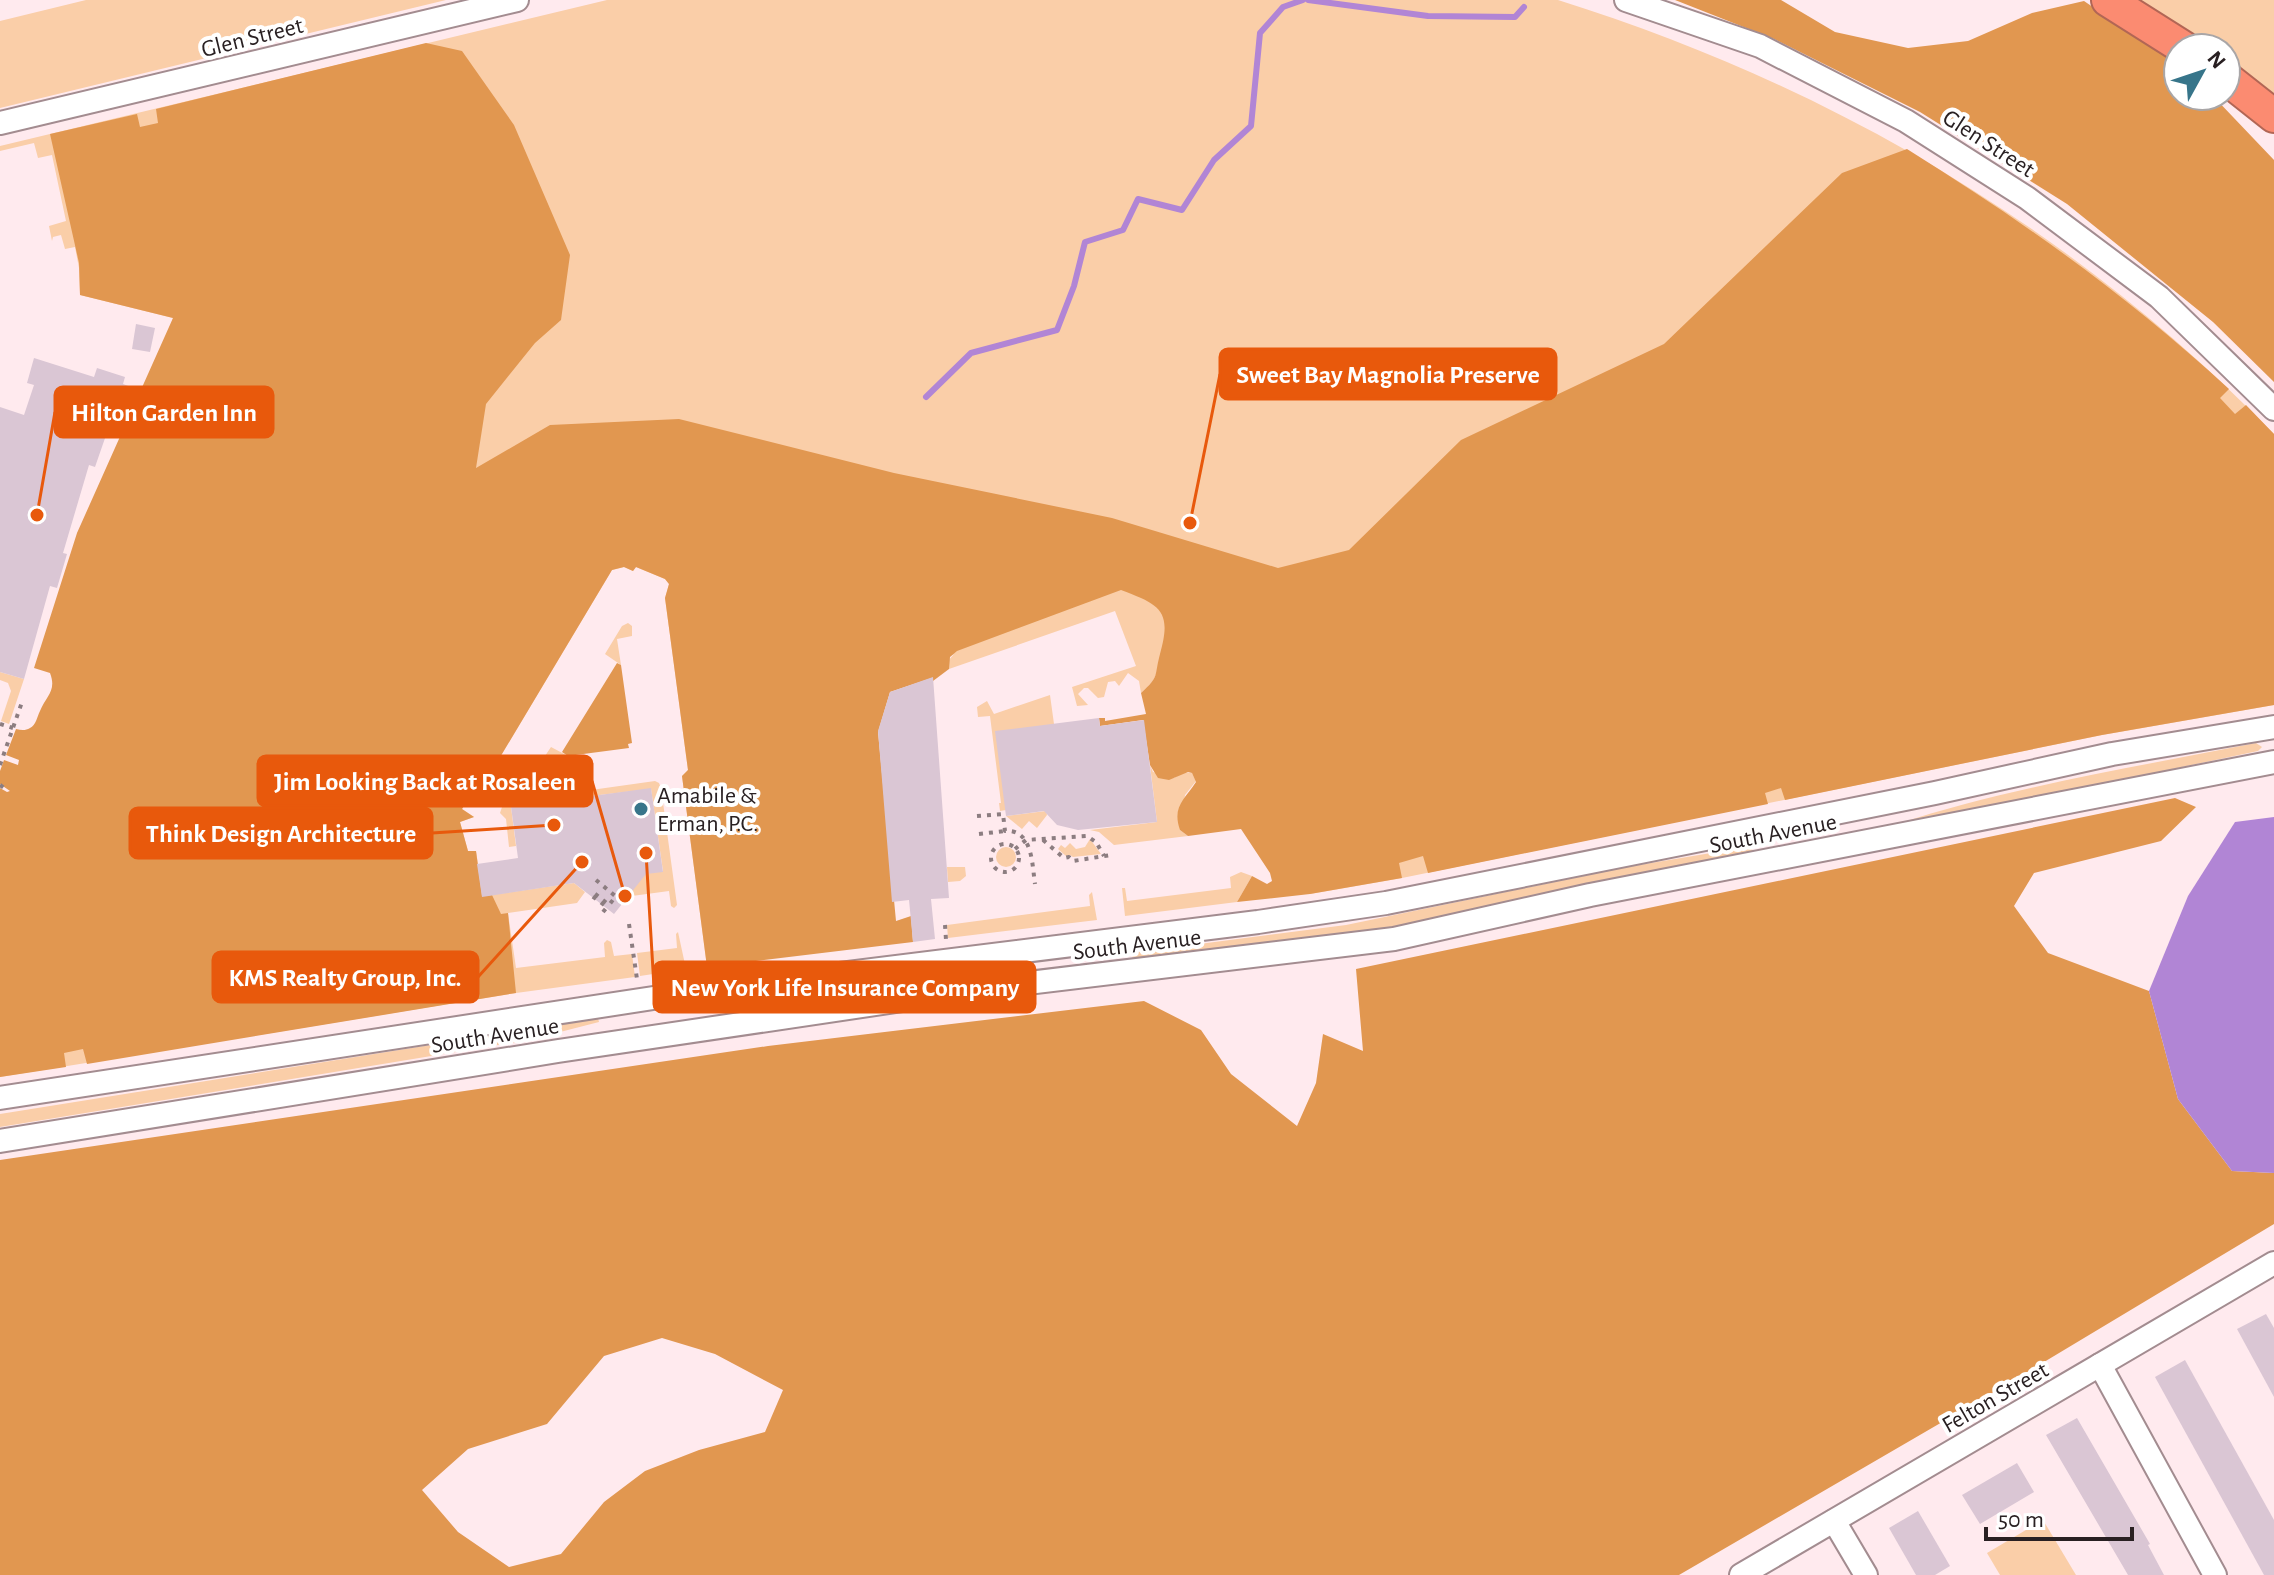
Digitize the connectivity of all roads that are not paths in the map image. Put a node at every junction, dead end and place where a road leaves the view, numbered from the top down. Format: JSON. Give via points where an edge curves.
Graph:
{"nodes":[{"id":1,"x":517,"y":0,"type":"edge"},
{"id":2,"x":1626,"y":0,"type":"edge"},
{"id":3,"x":2108,"y":0,"type":"edge"},
{"id":4,"x":2162,"y":34,"type":"edge"},
{"id":5,"x":2242,"y":91,"type":"edge"},
{"id":6,"x":2274,"y":116,"type":"edge"},
{"id":7,"x":0,"y":123,"type":"edge"},
{"id":8,"x":2274,"y":409,"type":"edge"},
{"id":9,"x":2274,"y":727,"type":"edge"},
{"id":10,"x":2274,"y":762,"type":"edge"},
{"id":11,"x":0,"y":1098,"type":"edge"},
{"id":12,"x":0,"y":1141,"type":"edge"},
{"id":13,"x":2274,"y":1263,"type":"edge"},
{"id":14,"x":2100,"y":1365,"type":"junction"},
{"id":15,"x":1834,"y":1521,"type":"junction"},
{"id":16,"x":1741,"y":1575,"type":"edge"},
{"id":17,"x":1866,"y":1575,"type":"edge"},
{"id":18,"x":2215,"y":1575,"type":"edge"}],
"edges":[{"from":1,"to":7,"type":"street","name":"Glen Street"},
{"from":2,"to":8,"type":"street","name":"Glen Street","via":[[1760,46],[1906,121],[2027,198],[2159,297]]},
{"from":3,"to":4,"type":"highway"},
{"from":5,"to":6,"type":"highway"},
{"from":9,"to":11,"type":"street","name":"South Avenue","via":[[2112,754],[1386,903],[686,993]]},
{"from":10,"to":12,"type":"street","name":"South Avenue","via":[[1590,895],[1394,939],[924,997]]},
{"from":13,"to":14,"type":"street","name":"Felton Street"},
{"from":14,"to":15,"type":"street","name":"Felton Street"},
{"from":14,"to":18,"type":"street"},
{"from":15,"to":16,"type":"street","name":"Felton Street"},
{"from":15,"to":17,"type":"street"}]}
